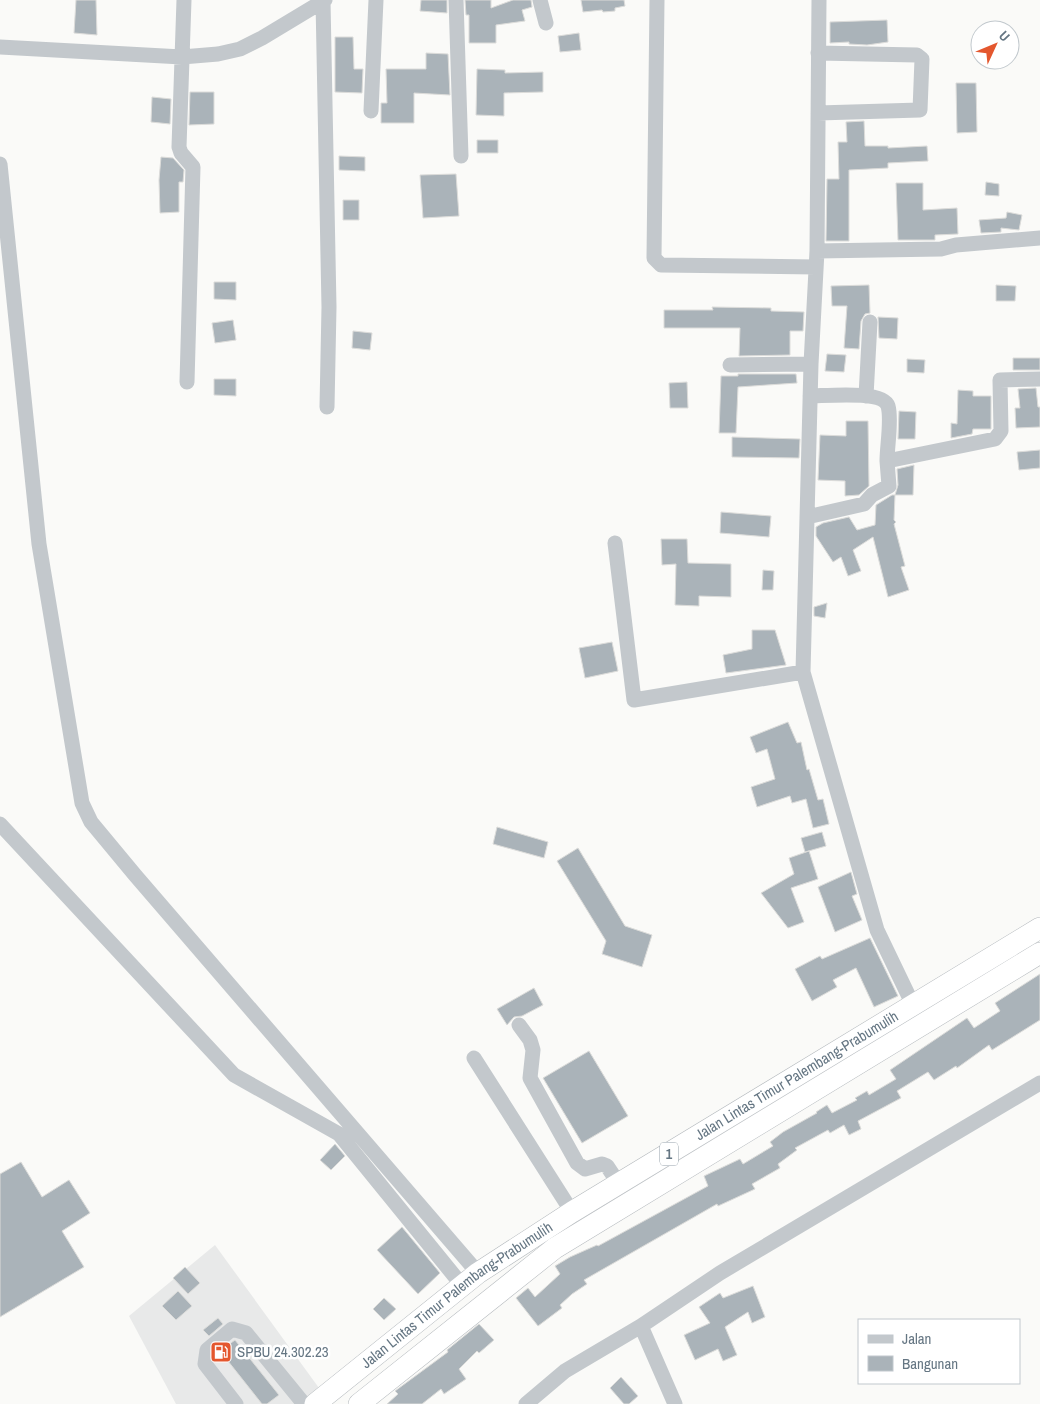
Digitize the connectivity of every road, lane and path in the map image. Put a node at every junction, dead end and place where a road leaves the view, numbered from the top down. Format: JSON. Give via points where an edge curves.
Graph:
{"nodes":[{"id":1,"x":184,"y":0,"type":"edge"},
{"id":2,"x":324,"y":0,"type":"edge"},
{"id":3,"x":376,"y":0,"type":"edge"},
{"id":4,"x":456,"y":0,"type":"edge"},
{"id":5,"x":540,"y":0,"type":"edge"},
{"id":6,"x":657,"y":0,"type":"edge"},
{"id":7,"x":819,"y":0,"type":"edge"},
{"id":8,"x":546,"y":23,"type":"dead end"},
{"id":9,"x":0,"y":47,"type":"edge"},
{"id":10,"x":818,"y":53,"type":"junction"},
{"id":11,"x":182,"y":57,"type":"junction"},
{"id":12,"x":371,"y":111,"type":"dead end"},
{"id":13,"x":818,"y":113,"type":"junction"},
{"id":14,"x":461,"y":156,"type":"dead end"},
{"id":15,"x":0,"y":164,"type":"edge"},
{"id":16,"x":1040,"y":238,"type":"edge"},
{"id":17,"x":816,"y":259,"type":"junction"},
{"id":18,"x":870,"y":322,"type":"dead end"},
{"id":19,"x":811,"y":364,"type":"junction"},
{"id":20,"x":730,"y":365,"type":"dead end"},
{"id":21,"x":1040,"y":379,"type":"edge"},
{"id":22,"x":187,"y":382,"type":"dead end"},
{"id":23,"x":810,"y":396,"type":"junction"},
{"id":24,"x":866,"y":396,"type":"junction"},
{"id":25,"x":327,"y":407,"type":"dead end"},
{"id":26,"x":887,"y":460,"type":"junction"},
{"id":27,"x":806,"y":517,"type":"junction"},
{"id":28,"x":615,"y":543,"type":"dead end"},
{"id":29,"x":803,"y":672,"type":"junction"},
{"id":30,"x":0,"y":824,"type":"edge"},
{"id":31,"x":1040,"y":928,"type":"edge"},
{"id":32,"x":1040,"y":953,"type":"edge"},
{"id":33,"x":913,"y":1005,"type":"junction"},
{"id":34,"x":519,"y":1025,"type":"dead end"},
{"id":35,"x":474,"y":1058,"type":"dead end"},
{"id":36,"x":1040,"y":1083,"type":"edge"},
{"id":37,"x":619,"y":1184,"type":"junction"},
{"id":38,"x":572,"y":1212,"type":"junction"},
{"id":39,"x":470,"y":1279,"type":"junction"},
{"id":40,"x":641,"y":1326,"type":"junction"},
{"id":41,"x":236,"y":1404,"type":"edge"},
{"id":42,"x":304,"y":1404,"type":"edge"},
{"id":43,"x":315,"y":1404,"type":"edge"},
{"id":44,"x":359,"y":1404,"type":"edge"},
{"id":45,"x":526,"y":1404,"type":"edge"},
{"id":46,"x":675,"y":1404,"type":"edge"}],
"edges":[{"from":1,"to":11,"type":"street"},
{"from":2,"to":11,"type":"street","via":[[240,49]]},
{"from":2,"to":25,"type":"street","via":[[329,307]]},
{"from":3,"to":12,"type":"street"},
{"from":4,"to":14,"type":"street"},
{"from":5,"to":8,"type":"street"},
{"from":6,"to":17,"type":"street","via":[[654,258],[661,265]]},
{"from":7,"to":10,"type":"street"},
{"from":9,"to":11,"type":"street"},
{"from":10,"to":13,"type":"street"},
{"from":10,"to":13,"type":"street","via":[[918,55],[922,59],[920,110]]},
{"from":11,"to":22,"type":"street","via":[[179,147],[180,153],[193,167]]},
{"from":13,"to":17,"type":"street"},
{"from":15,"to":39,"type":"street","via":[[39,544],[82,803],[90,822]]},
{"from":16,"to":17,"type":"street"},
{"from":17,"to":19,"type":"street"},
{"from":18,"to":24,"type":"street"},
{"from":19,"to":20,"type":"street"},
{"from":19,"to":23,"type":"street"},
{"from":21,"to":26,"type":"street","via":[[1000,380],[1001,431],[995,439]]},
{"from":23,"to":24,"type":"street"},
{"from":23,"to":27,"type":"street"},
{"from":24,"to":26,"type":"street","via":[[880,397],[888,405]]},
{"from":26,"to":27,"type":"street","via":[[886,489],[860,505]]},
{"from":27,"to":29,"type":"street"},
{"from":28,"to":29,"type":"street","via":[[634,700]]},
{"from":29,"to":33,"type":"street","via":[[877,930]]},
{"from":30,"to":39,"type":"street","via":[[234,1075],[339,1134]]},
{"from":31,"to":33,"type":"highway","name":"Jalan Lintas Timur Palembang-Prabumulih","number":"1"},
{"from":32,"to":44,"type":"highway","name":"Jalan Lintas Timur Palembang-Prabumulih","number":"1","via":[[555,1248]]},
{"from":33,"to":37,"type":"highway","name":"Jalan Lintas Timur Palembang-Prabumulih","number":"1"},
{"from":34,"to":37,"type":"street","via":[[533,1050],[530,1078],[577,1163],[585,1169],[602,1164],[607,1166]]},
{"from":35,"to":38,"type":"street"},
{"from":36,"to":40,"type":"street","via":[[720,1273]]},
{"from":37,"to":38,"type":"highway","name":"Jalan Lintas Timur Palembang-Prabumulih","number":"1"},
{"from":38,"to":39,"type":"highway","name":"Jalan Lintas Timur Palembang-Prabumulih","number":"1"},
{"from":39,"to":43,"type":"highway","name":"Jalan Lintas Timur Palembang-Prabumulih","number":"1"},
{"from":40,"to":45,"type":"street","via":[[565,1370]]},
{"from":40,"to":46,"type":"street"},
{"from":41,"to":42,"type":"street","via":[[204,1364],[207,1350],[232,1329],[246,1333]]}]}
